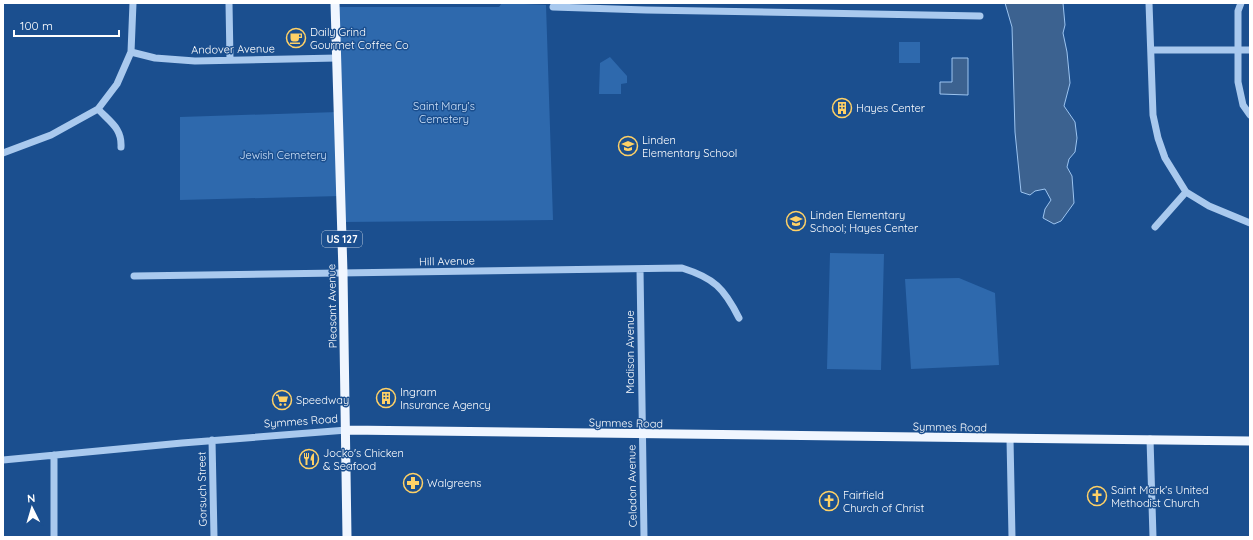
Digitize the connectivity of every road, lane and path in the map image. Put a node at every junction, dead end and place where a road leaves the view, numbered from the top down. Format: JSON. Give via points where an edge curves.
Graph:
{"nodes":[{"id":1,"x":133,"y":3,"type":"edge"},
{"id":2,"x":228,"y":3,"type":"edge"},
{"id":3,"x":335,"y":3,"type":"edge"},
{"id":4,"x":789,"y":3,"type":"edge"},
{"id":5,"x":1149,"y":3,"type":"edge"},
{"id":6,"x":1241,"y":3,"type":"edge"},
{"id":7,"x":553,"y":7,"type":"dead end"},
{"id":8,"x":646,"y":7,"type":"edge"},
{"id":9,"x":790,"y":12,"type":"junction"},
{"id":10,"x":980,"y":16,"type":"dead end"},
{"id":11,"x":1151,"y":50,"type":"junction"},
{"id":12,"x":1239,"y":50,"type":"junction"},
{"id":13,"x":1250,"y":50,"type":"edge"},
{"id":14,"x":131,"y":52,"type":"junction"},
{"id":15,"x":337,"y":58,"type":"junction"},
{"id":16,"x":230,"y":60,"type":"junction"},
{"id":17,"x":98,"y":109,"type":"junction"},
{"id":18,"x":1250,"y":115,"type":"edge"},
{"id":19,"x":120,"y":147,"type":"dead end"},
{"id":20,"x":3,"y":153,"type":"edge"},
{"id":21,"x":1186,"y":192,"type":"junction"},
{"id":22,"x":1250,"y":223,"type":"edge"},
{"id":23,"x":1155,"y":227,"type":"dead end"},
{"id":24,"x":640,"y":269,"type":"junction"},
{"id":25,"x":343,"y":273,"type":"junction"},
{"id":26,"x":134,"y":276,"type":"dead end"},
{"id":27,"x":739,"y":318,"type":"dead end"},
{"id":28,"x":347,"y":430,"type":"junction"},
{"id":29,"x":642,"y":435,"type":"junction"},
{"id":30,"x":1010,"y":439,"type":"junction"},
{"id":31,"x":1150,"y":439,"type":"junction"},
{"id":32,"x":212,"y":440,"type":"junction"},
{"id":33,"x":1250,"y":442,"type":"edge"},
{"id":34,"x":54,"y":455,"type":"junction"},
{"id":35,"x":3,"y":460,"type":"edge"},
{"id":36,"x":54,"y":537,"type":"edge"},
{"id":37,"x":214,"y":537,"type":"edge"},
{"id":38,"x":348,"y":537,"type":"edge"},
{"id":39,"x":644,"y":537,"type":"edge"},
{"id":40,"x":1012,"y":537,"type":"edge"},
{"id":41,"x":1153,"y":537,"type":"edge"}],
"edges":[{"from":1,"to":14,"type":"street"},
{"from":2,"to":16,"type":"street"},
{"from":3,"to":15,"type":"main road","name":"Pleasant Avenue","number":"US 127"},
{"from":4,"to":9,"type":"street"},
{"from":5,"to":11,"type":"street"},
{"from":6,"to":12,"type":"street","via":[[1238,11]]},
{"from":7,"to":8,"type":"street"},
{"from":8,"to":9,"type":"street"},
{"from":9,"to":10,"type":"street"},
{"from":11,"to":12,"type":"street"},
{"from":11,"to":21,"type":"street","via":[[1153,115],[1158,138],[1165,158]]},
{"from":12,"to":13,"type":"street"},
{"from":12,"to":18,"type":"street","via":[[1238,82],[1243,105]]},
{"from":14,"to":16,"type":"street","name":"Andover Avenue","via":[[155,58]]},
{"from":14,"to":17,"type":"street","via":[[117,84]]},
{"from":15,"to":16,"type":"street","name":"Andover Avenue"},
{"from":15,"to":25,"type":"main road","name":"Pleasant Avenue","number":"US 127"},
{"from":17,"to":19,"type":"street","via":[[119,130]]},
{"from":17,"to":20,"type":"street","via":[[51,135]]},
{"from":21,"to":22,"type":"street","via":[[1209,206]]},
{"from":21,"to":23,"type":"street"},
{"from":24,"to":25,"type":"street","name":"Hill Avenue"},
{"from":24,"to":27,"type":"street","name":"Hill Avenue","via":[[682,268],[707,277],[727,297]]},
{"from":24,"to":29,"type":"street","name":"Madison Avenue"},
{"from":25,"to":26,"type":"street","name":"Hill Avenue"},
{"from":25,"to":28,"type":"main road","name":"Pleasant Avenue","number":"US 127"},
{"from":28,"to":29,"type":"main road","name":"Symmes Road"},
{"from":28,"to":32,"type":"street","name":"Symmes Road"},
{"from":28,"to":38,"type":"main road","name":"Pleasant Avenue","number":"US 127"},
{"from":29,"to":30,"type":"main road","name":"Symmes Road"},
{"from":29,"to":39,"type":"street","name":"Celadon Avenue"},
{"from":30,"to":31,"type":"main road","name":"Symmes Road"},
{"from":30,"to":40,"type":"street"},
{"from":31,"to":33,"type":"main road","name":"Symmes Road"},
{"from":31,"to":41,"type":"street"},
{"from":32,"to":34,"type":"street","name":"Symmes Road"},
{"from":32,"to":37,"type":"street","name":"Gorsuch Street"},
{"from":34,"to":35,"type":"street","name":"Symmes Road"},
{"from":34,"to":36,"type":"street"}]}
